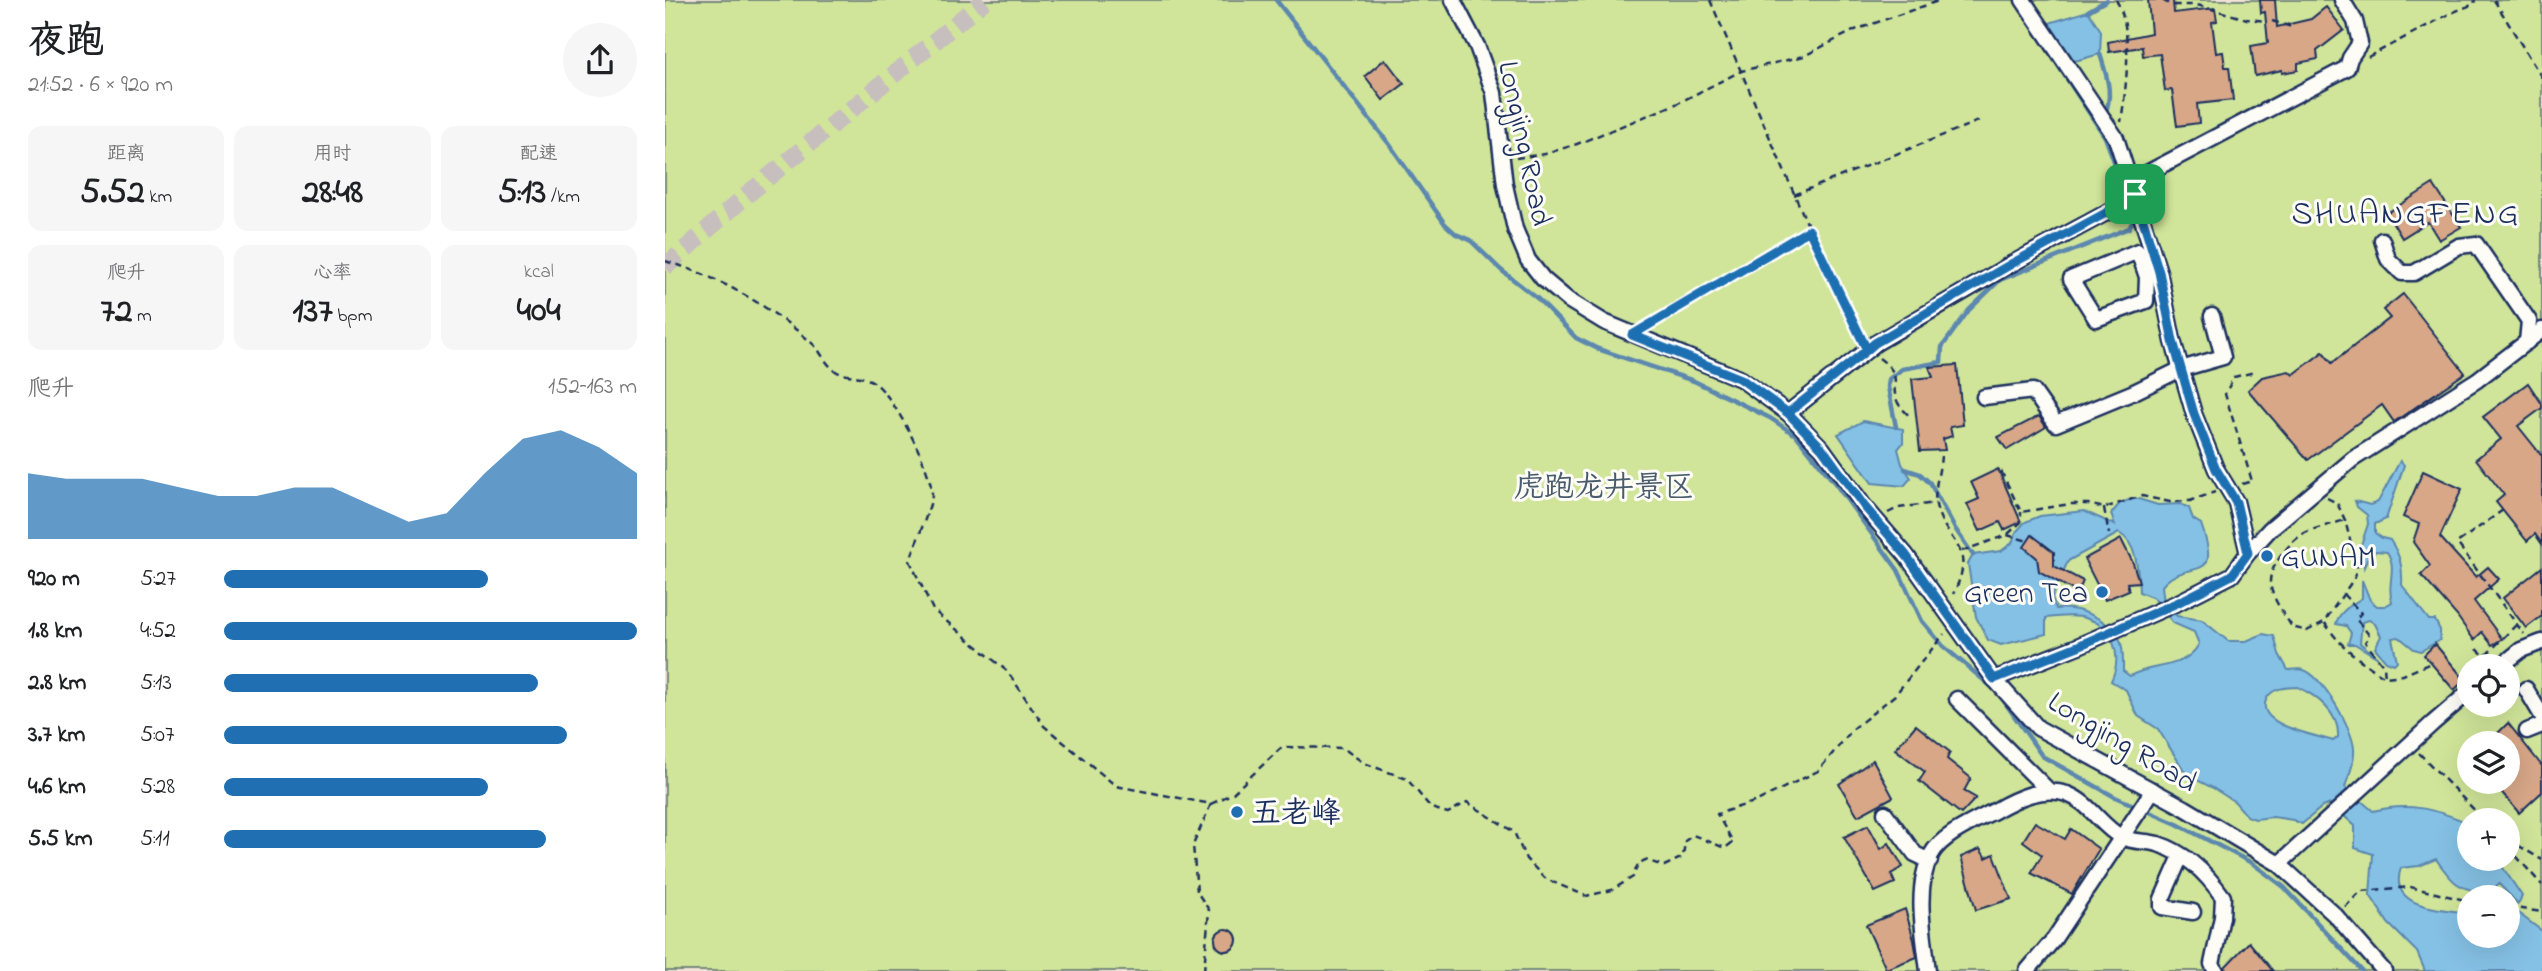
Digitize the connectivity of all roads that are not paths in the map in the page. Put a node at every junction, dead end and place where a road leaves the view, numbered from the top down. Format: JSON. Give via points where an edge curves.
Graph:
{"nodes":[{"id":1,"x":1453,"y":0,"type":"edge"},
{"id":2,"x":2023,"y":0,"type":"edge"},
{"id":3,"x":2342,"y":0,"type":"edge"},
{"id":4,"x":2130,"y":195,"type":"junction"},
{"id":5,"x":2382,"y":240,"type":"dead end"},
{"id":6,"x":2153,"y":274,"type":"junction"},
{"id":7,"x":2212,"y":316,"type":"dead end"},
{"id":8,"x":2542,"y":330,"type":"edge"},
{"id":9,"x":2527,"y":342,"type":"junction"},
{"id":10,"x":2181,"y":369,"type":"junction"},
{"id":11,"x":1983,"y":397,"type":"dead end"},
{"id":12,"x":1788,"y":413,"type":"junction"},
{"id":13,"x":2248,"y":553,"type":"junction"},
{"id":14,"x":2537,"y":644,"type":"edge"},
{"id":15,"x":2516,"y":654,"type":"edge"},
{"id":16,"x":1994,"y":679,"type":"junction"},
{"id":17,"x":2526,"y":689,"type":"dead end"},
{"id":18,"x":1957,"y":699,"type":"dead end"},
{"id":19,"x":2457,"y":702,"type":"edge"},
{"id":20,"x":2542,"y":716,"type":"edge"},
{"id":21,"x":2542,"y":725,"type":"edge"},
{"id":22,"x":2527,"y":731,"type":"dead end"},
{"id":23,"x":2048,"y":790,"type":"junction"},
{"id":24,"x":2153,"y":790,"type":"junction"},
{"id":25,"x":1885,"y":813,"type":"dead end"},
{"id":26,"x":2122,"y":837,"type":"junction"},
{"id":27,"x":2181,"y":856,"type":"junction"},
{"id":28,"x":1930,"y":860,"type":"junction"},
{"id":29,"x":2279,"y":864,"type":"junction"},
{"id":30,"x":2193,"y":912,"type":"dead end"},
{"id":31,"x":1929,"y":971,"type":"edge"},
{"id":32,"x":2027,"y":971,"type":"edge"},
{"id":33,"x":2215,"y":971,"type":"edge"},
{"id":34,"x":2384,"y":971,"type":"edge"}],
"edges":[{"from":1,"to":12,"type":"street","name":"Longjing Road","via":[[1494,93],[1514,229],[1543,279],[1604,322],[1741,379]]},
{"from":2,"to":4,"type":"street","via":[[2116,138]]},
{"from":3,"to":4,"type":"street","via":[[2355,21],[2360,43],[2347,68]]},
{"from":4,"to":6,"type":"street"},
{"from":4,"to":12,"type":"street","via":[[1875,343]]},
{"from":5,"to":9,"type":"street","via":[[2388,259],[2402,273],[2414,273],[2459,246],[2476,244],[2529,321]]},
{"from":6,"to":6,"type":"street","via":[[2138,251],[2071,279],[2096,319],[2146,301]]},
{"from":6,"to":10,"type":"street"},
{"from":7,"to":10,"type":"street","via":[[2224,357]]},
{"from":8,"to":9,"type":"street"},
{"from":9,"to":13,"type":"street","via":[[2353,460]]},
{"from":10,"to":11,"type":"street","via":[[2056,424],[2033,391]]},
{"from":10,"to":13,"type":"street","via":[[2216,469],[2236,502]]},
{"from":12,"to":16,"type":"street","name":"Longjing Road","via":[[1822,448],[1906,555]]},
{"from":13,"to":16,"type":"street","via":[[2232,575],[2179,602]]},
{"from":14,"to":15,"type":"street"},
{"from":16,"to":24,"type":"street","name":"Longjing Road","via":[[2038,728]]},
{"from":17,"to":20,"type":"street"},
{"from":18,"to":23,"type":"street"},
{"from":19,"to":29,"type":"street"},
{"from":21,"to":22,"type":"street"},
{"from":23,"to":26,"type":"street","via":[[2077,800]]},
{"from":23,"to":28,"type":"street","via":[[2014,800],[1951,834]]},
{"from":24,"to":26,"type":"street"},
{"from":24,"to":29,"type":"street","name":"Longjing Road"},
{"from":25,"to":28,"type":"street","via":[[1915,854]]},
{"from":26,"to":27,"type":"street","via":[[2159,845]]},
{"from":26,"to":32,"type":"street","via":[[2054,939]]},
{"from":27,"to":30,"type":"street","via":[[2162,907]]},
{"from":27,"to":33,"type":"street","via":[[2202,871],[2223,897],[2212,964]]},
{"from":28,"to":31,"type":"street","via":[[1921,921]]},
{"from":29,"to":34,"type":"street","name":"Longjing Road","via":[[2336,916]]}]}
